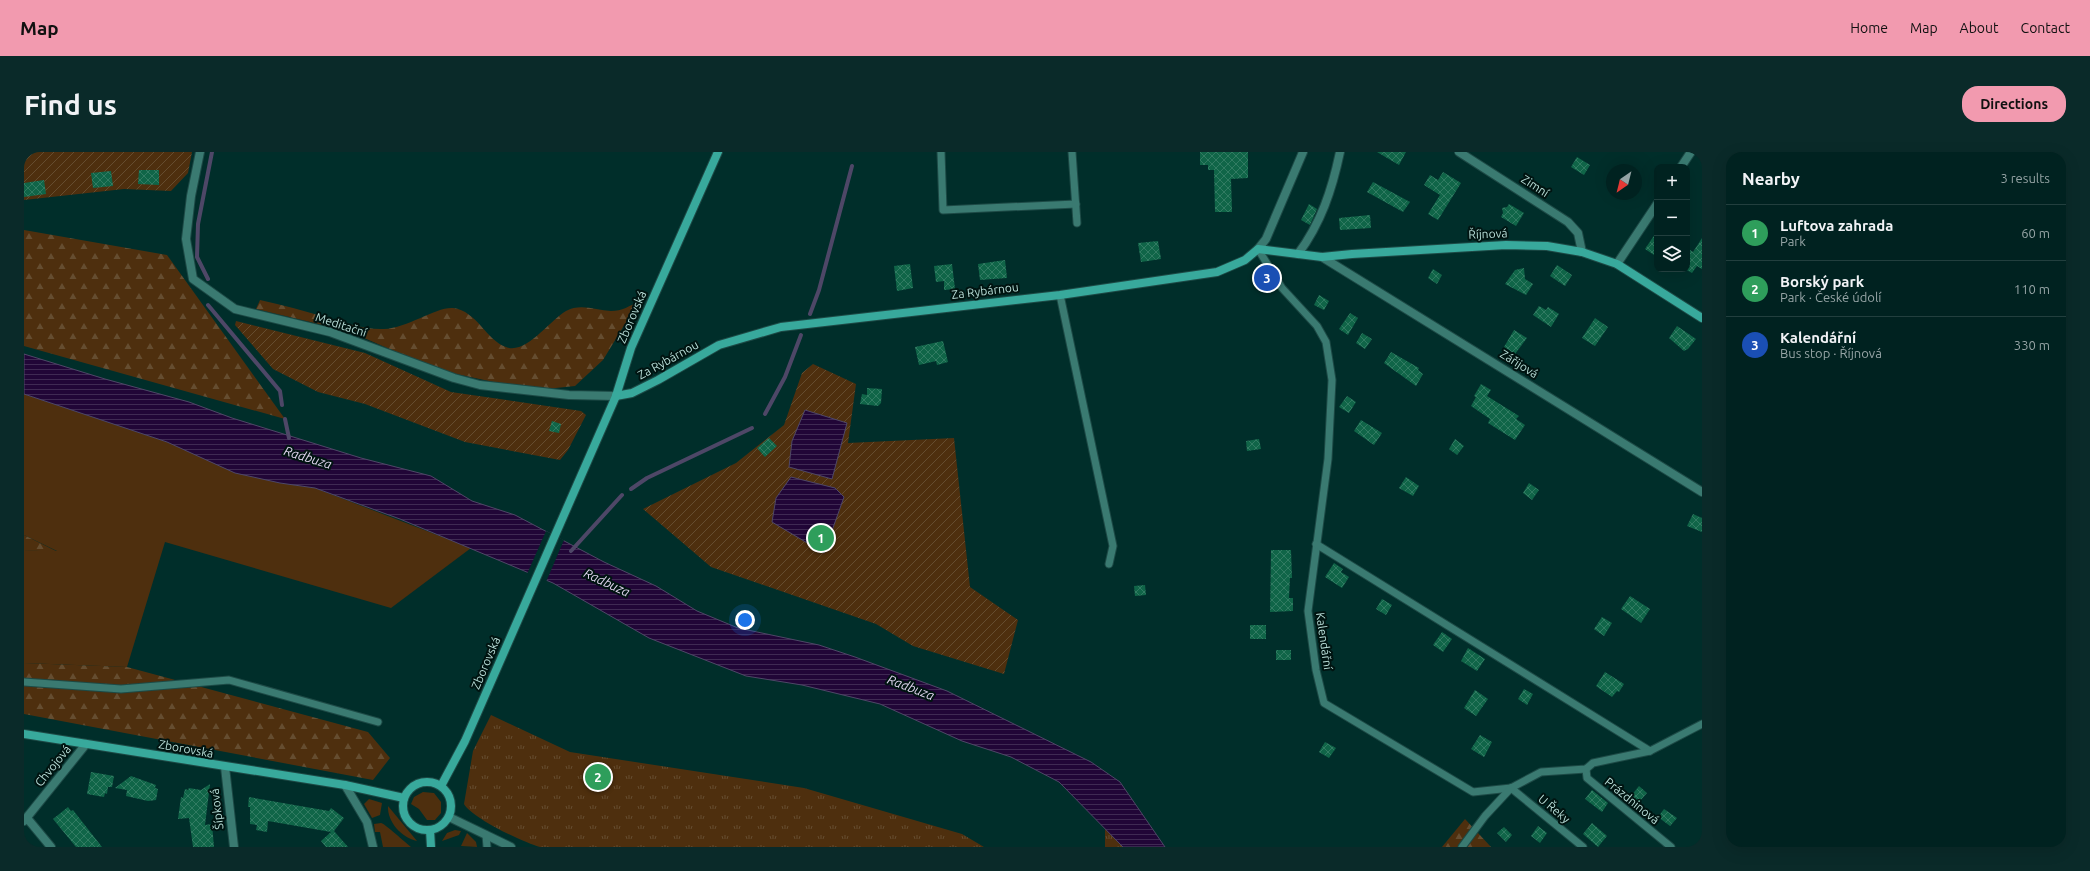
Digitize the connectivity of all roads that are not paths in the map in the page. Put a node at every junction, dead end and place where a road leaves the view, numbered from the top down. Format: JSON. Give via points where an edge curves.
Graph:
{"nodes":[{"id":1,"x":200,"y":152,"type":"edge"},
{"id":2,"x":718,"y":152,"type":"edge"},
{"id":3,"x":941,"y":152,"type":"edge"},
{"id":4,"x":1072,"y":152,"type":"edge"},
{"id":5,"x":1303,"y":152,"type":"edge"},
{"id":6,"x":1340,"y":152,"type":"edge"},
{"id":7,"x":1459,"y":152,"type":"edge"},
{"id":8,"x":1691,"y":152,"type":"edge"},
{"id":9,"x":1683,"y":164,"type":"edge"},
{"id":10,"x":1076,"y":204,"type":"junction"},
{"id":11,"x":1654,"y":208,"type":"edge"},
{"id":12,"x":1077,"y":223,"type":"dead end"},
{"id":13,"x":1258,"y":249,"type":"junction"},
{"id":14,"x":1582,"y":252,"type":"junction"},
{"id":15,"x":1298,"y":254,"type":"junction"},
{"id":16,"x":1322,"y":257,"type":"junction"},
{"id":17,"x":1617,"y":264,"type":"junction"},
{"id":18,"x":1060,"y":295,"type":"junction"},
{"id":19,"x":1702,"y":318,"type":"edge"},
{"id":20,"x":616,"y":396,"type":"junction"},
{"id":21,"x":1702,"y":492,"type":"edge"},
{"id":22,"x":1316,"y":544,"type":"junction"},
{"id":23,"x":1109,"y":564,"type":"dead end"},
{"id":24,"x":24,"y":682,"type":"edge"},
{"id":25,"x":378,"y":722,"type":"dead end"},
{"id":26,"x":1702,"y":724,"type":"edge"},
{"id":27,"x":24,"y":734,"type":"edge"},
{"id":28,"x":86,"y":744,"type":"junction"},
{"id":29,"x":1650,"y":751,"type":"junction"},
{"id":30,"x":225,"y":767,"type":"junction"},
{"id":31,"x":1586,"y":769,"type":"junction"},
{"id":32,"x":345,"y":785,"type":"junction"},
{"id":33,"x":441,"y":786,"type":"junction"},
{"id":34,"x":1511,"y":788,"type":"junction"},
{"id":35,"x":404,"y":798,"type":"junction"},
{"id":36,"x":449,"y":817,"type":"junction"},
{"id":37,"x":25,"y":819,"type":"edge"},
{"id":38,"x":430,"y":830,"type":"junction"},
{"id":39,"x":486,"y":835,"type":"junction"},
{"id":40,"x":51,"y":847,"type":"edge"},
{"id":41,"x":234,"y":847,"type":"edge"},
{"id":42,"x":373,"y":847,"type":"edge"},
{"id":43,"x":431,"y":847,"type":"edge"},
{"id":44,"x":487,"y":847,"type":"edge"},
{"id":45,"x":511,"y":847,"type":"edge"},
{"id":46,"x":1462,"y":847,"type":"edge"},
{"id":47,"x":1583,"y":847,"type":"edge"},
{"id":48,"x":1672,"y":847,"type":"edge"}],
"edges":[{"from":1,"to":20,"type":"street","name":"Meditační","via":[[190,196],[186,239],[193,279],[235,309],[330,332],[454,378],[480,385],[570,395]]},
{"from":2,"to":20,"type":"street","name":"Zborovská","via":[[631,348]]},
{"from":3,"to":10,"type":"lane","via":[[943,210]]},
{"from":4,"to":10,"type":"lane"},
{"from":5,"to":13,"type":"street","name":"Za Rybárnou","via":[[1266,239]]},
{"from":6,"to":15,"type":"street","via":[[1331,193],[1319,220]]},
{"from":7,"to":14,"type":"street","name":"Zimní","via":[[1568,222],[1578,233]]},
{"from":8,"to":9,"type":"street"},
{"from":10,"to":12,"type":"lane"},
{"from":11,"to":17,"type":"street"},
{"from":13,"to":15,"type":"street","name":"Říjnová"},
{"from":13,"to":18,"type":"street","name":"Za Rybárnou","via":[[1245,260],[1217,272]]},
{"from":13,"to":22,"type":"lane","name":"Kalendářní","via":[[1282,288],[1317,326],[1326,342],[1332,380],[1328,459]]},
{"from":14,"to":16,"type":"street","name":"Říjnová","via":[[1547,246],[1506,245]]},
{"from":14,"to":17,"type":"street","name":"Říjnová"},
{"from":15,"to":16,"type":"street","name":"Říjnová"},
{"from":16,"to":21,"type":"street","name":"Zářijová"},
{"from":17,"to":19,"type":"street","name":"Říjnová"},
{"from":18,"to":20,"type":"street","name":"Za Rybárnou","via":[[780,327],[719,346],[632,393]]},
{"from":18,"to":23,"type":"lane","via":[[1113,546]]},
{"from":20,"to":33,"type":"street","name":"Zborovská","via":[[465,741]]},
{"from":22,"to":29,"type":"lane"},
{"from":22,"to":34,"type":"lane","name":"Kalendářní","via":[[1308,611],[1316,670],[1324,703],[1473,792]]},
{"from":24,"to":25,"type":"lane","via":[[121,689],[229,680]]},
{"from":26,"to":29,"type":"lane","name":"Prázdninová"},
{"from":27,"to":28,"type":"street","name":"Zborovská"},
{"from":28,"to":30,"type":"street","name":"Zborovská"},
{"from":28,"to":37,"type":"street","name":"Chvojová"},
{"from":29,"to":31,"type":"lane","name":"Prázdninová","via":[[1593,763]]},
{"from":30,"to":32,"type":"street","name":"Zborovská"},
{"from":30,"to":41,"type":"street","name":"Šípková"},
{"from":31,"to":34,"type":"lane","name":"Prázdninová","via":[[1541,772]]},
{"from":31,"to":48,"type":"lane","name":"Prázdninová","via":[[1587,778]]},
{"from":32,"to":35,"type":"street","name":"Zborovská"},
{"from":32,"to":42,"type":"street","via":[[368,822]]},
{"from":33,"to":35,"type":"street","via":[[433,782],[421,782],[410,788]]},
{"from":33,"to":36,"type":"street","via":[[450,800]]},
{"from":34,"to":46,"type":"lane","via":[[1485,816]]},
{"from":34,"to":47,"type":"lane","name":"U Řeky"},
{"from":35,"to":38,"type":"street","via":[[403,810],[408,821],[418,829]]},
{"from":36,"to":38,"type":"street","via":[[441,826]]},
{"from":36,"to":39,"type":"street"},
{"from":37,"to":40,"type":"street"},
{"from":38,"to":43,"type":"street"},
{"from":39,"to":44,"type":"lane"},
{"from":39,"to":45,"type":"street"}]}
